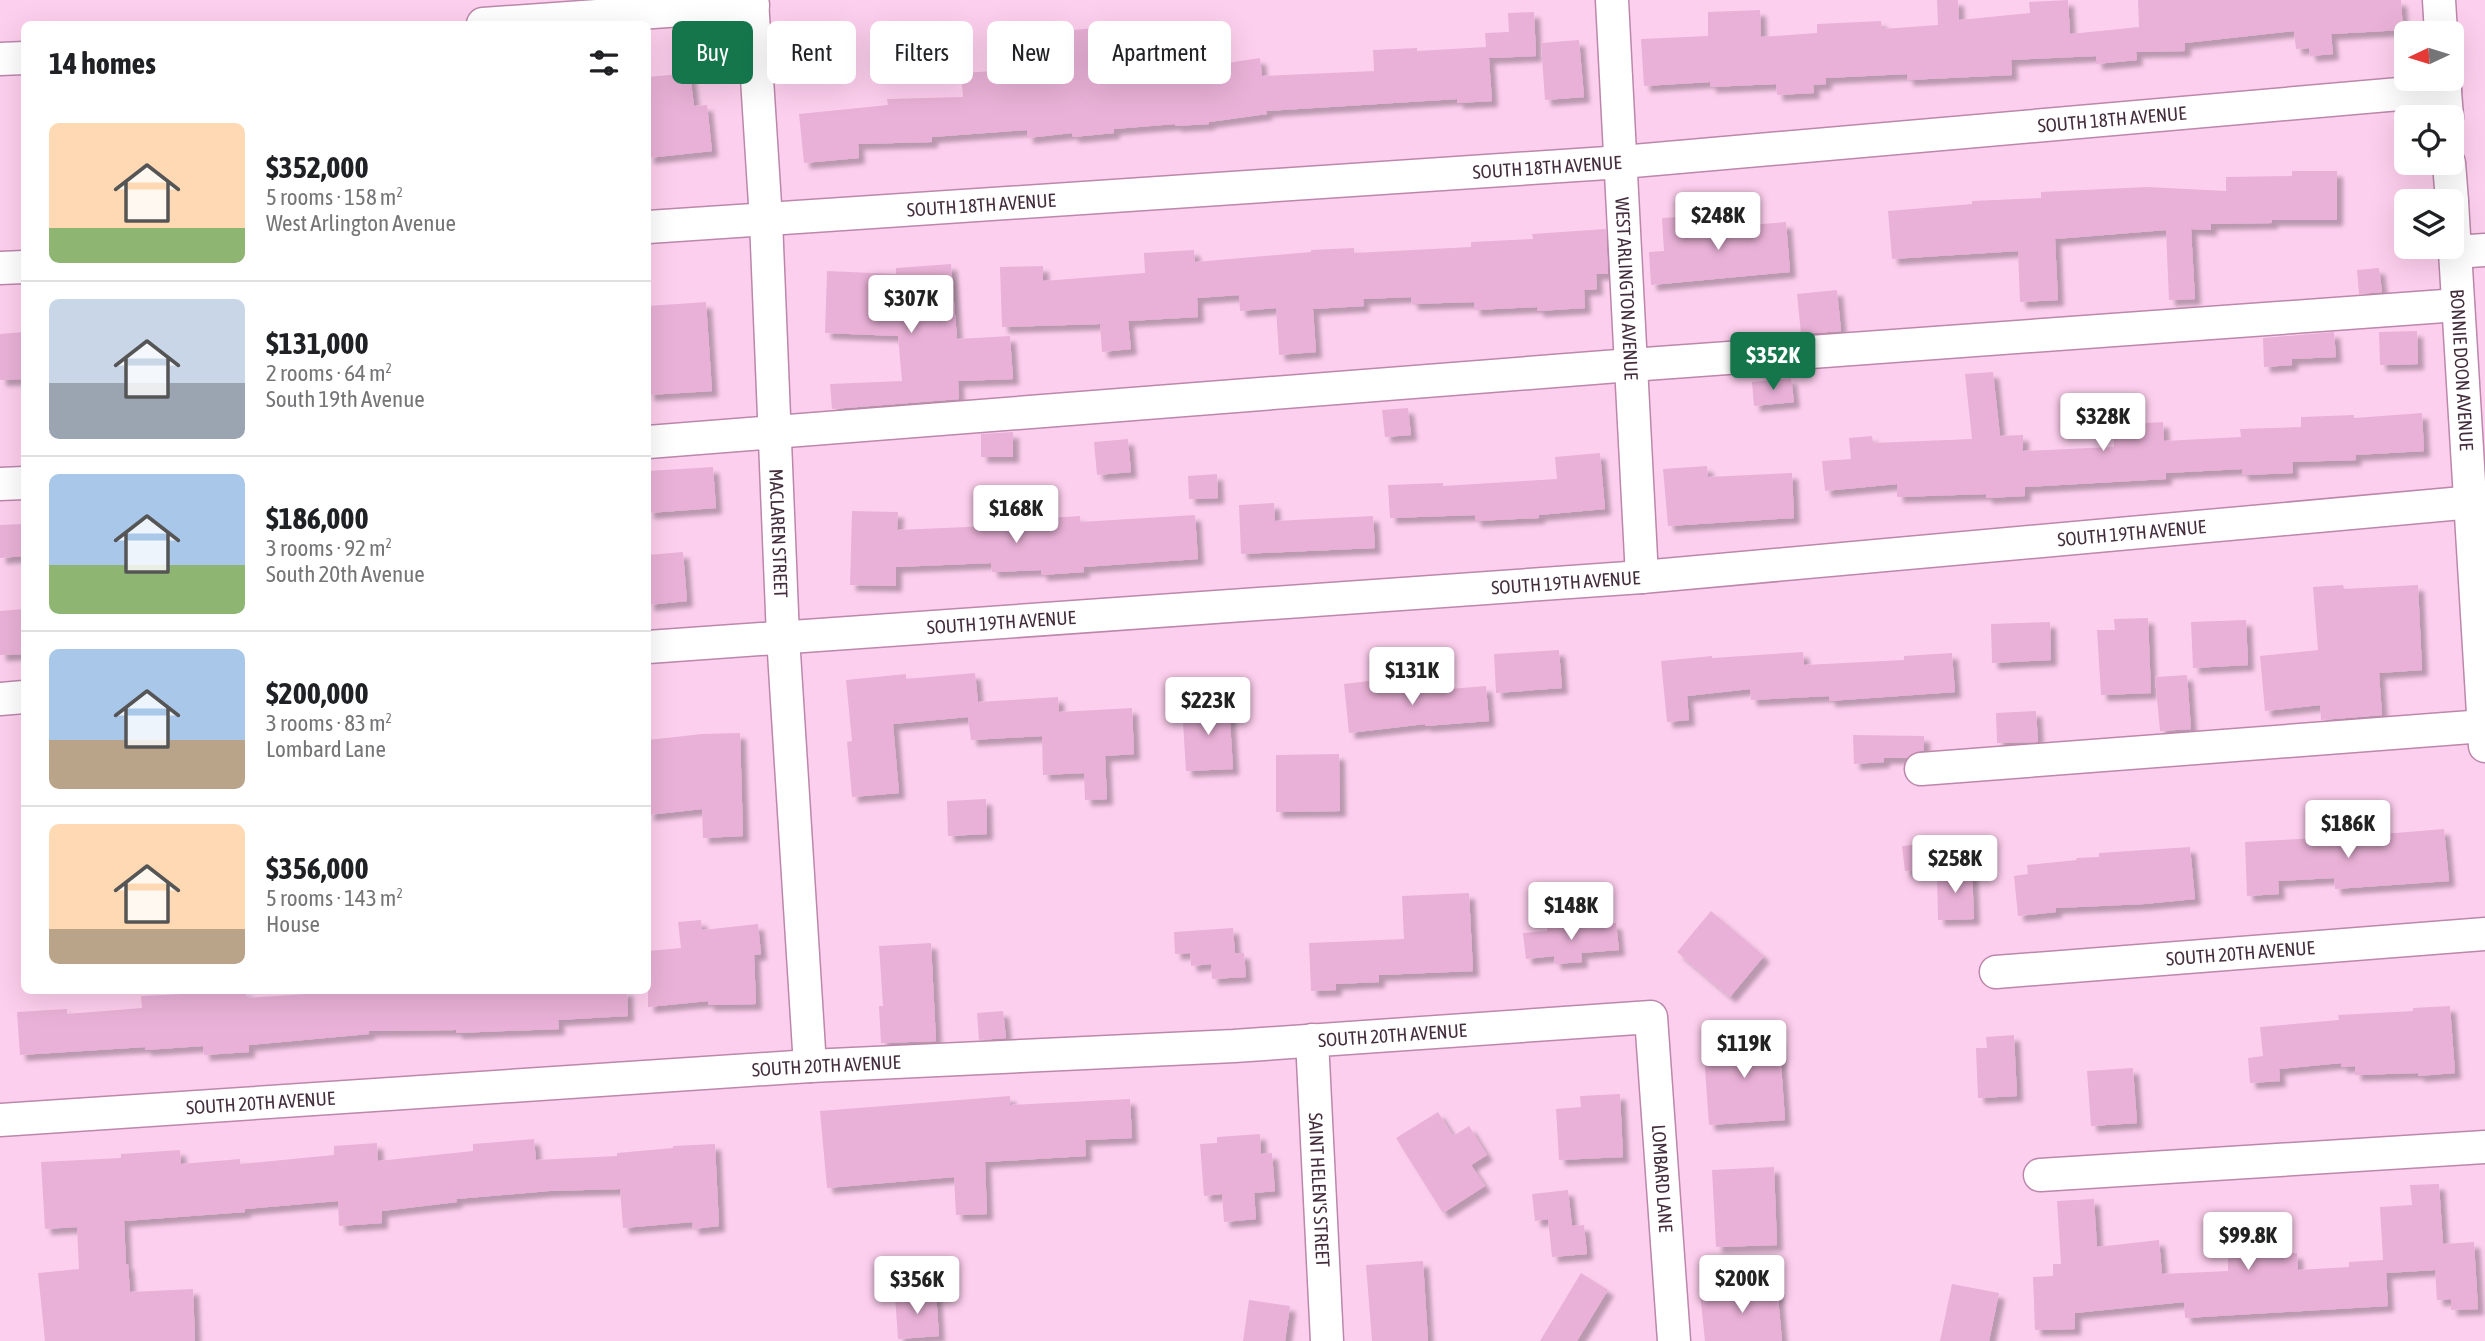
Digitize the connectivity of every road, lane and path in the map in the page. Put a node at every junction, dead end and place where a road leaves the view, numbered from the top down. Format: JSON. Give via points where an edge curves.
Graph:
{"nodes":[{"id":1,"x":1612,"y":0,"type":"edge"},
{"id":2,"x":2440,"y":0,"type":"edge"},
{"id":3,"x":752,"y":3,"type":"edge"},
{"id":4,"x":521,"y":21,"type":"edge"},
{"id":5,"x":2441,"y":21,"type":"edge"},
{"id":6,"x":21,"y":58,"type":"edge"},
{"id":7,"x":0,"y":59,"type":"edge"},
{"id":8,"x":2445,"y":95,"type":"edge"},
{"id":9,"x":1622,"y":162,"type":"junction"},
{"id":10,"x":766,"y":220,"type":"junction"},
{"id":11,"x":651,"y":227,"type":"edge"},
{"id":12,"x":2470,"y":251,"type":"edge"},
{"id":13,"x":21,"y":267,"type":"edge"},
{"id":14,"x":0,"y":268,"type":"edge"},
{"id":15,"x":2458,"y":305,"type":"junction"},
{"id":16,"x":1631,"y":365,"type":"junction"},
{"id":17,"x":775,"y":433,"type":"junction"},
{"id":18,"x":651,"y":442,"type":"edge"},
{"id":19,"x":21,"y":483,"type":"edge"},
{"id":20,"x":0,"y":484,"type":"edge"},
{"id":21,"x":2477,"y":501,"type":"edge"},
{"id":22,"x":1642,"y":577,"type":"junction"},
{"id":23,"x":783,"y":637,"type":"junction"},
{"id":24,"x":651,"y":648,"type":"edge"},
{"id":25,"x":21,"y":697,"type":"edge"},
{"id":26,"x":0,"y":699,"type":"edge"},
{"id":27,"x":2484,"y":722,"type":"edge"},
{"id":28,"x":1921,"y":769,"type":"dead end"},
{"id":29,"x":2485,"y":934,"type":"edge"},
{"id":30,"x":1996,"y":972,"type":"dead end"},
{"id":31,"x":1651,"y":1017,"type":"joint"},
{"id":32,"x":1312,"y":1040,"type":"junction"},
{"id":33,"x":810,"y":1066,"type":"junction"},
{"id":34,"x":0,"y":1120,"type":"edge"},
{"id":35,"x":2485,"y":1147,"type":"edge"},
{"id":36,"x":2040,"y":1175,"type":"dead end"},
{"id":37,"x":1327,"y":1341,"type":"edge"},
{"id":38,"x":1674,"y":1341,"type":"edge"}],
"edges":[{"from":1,"to":9,"type":"street","name":"WEST ARLINGTON AVENUE"},
{"from":2,"to":5,"type":"street"},
{"from":3,"to":4,"type":"street"},
{"from":3,"to":10,"type":"street","name":"MACLAREN STREET"},
{"from":6,"to":7,"type":"street"},
{"from":8,"to":9,"type":"street","name":"SOUTH 18TH AVENUE"},
{"from":9,"to":10,"type":"street","name":"SOUTH 18TH AVENUE"},
{"from":9,"to":16,"type":"street","name":"WEST ARLINGTON AVENUE"},
{"from":10,"to":11,"type":"street","name":"SOUTH 18TH AVENUE"},
{"from":10,"to":17,"type":"street","name":"MACLAREN STREET"},
{"from":12,"to":15,"type":"street","name":"BONNIE DOON AVENUE"},
{"from":13,"to":14,"type":"street"},
{"from":15,"to":16,"type":"street"},
{"from":15,"to":21,"type":"street","name":"BONNIE DOON AVENUE"},
{"from":16,"to":17,"type":"street"},
{"from":16,"to":22,"type":"street","name":"WEST ARLINGTON AVENUE"},
{"from":17,"to":18,"type":"street"},
{"from":17,"to":23,"type":"street","name":"MACLAREN STREET"},
{"from":19,"to":20,"type":"street"},
{"from":21,"to":22,"type":"street","name":"SOUTH 19TH AVENUE"},
{"from":21,"to":27,"type":"street","name":"BONNIE DOON AVENUE"},
{"from":22,"to":23,"type":"street","name":"SOUTH 19TH AVENUE"},
{"from":23,"to":24,"type":"street","name":"SOUTH 19TH AVENUE"},
{"from":23,"to":33,"type":"street","name":"MACLAREN STREET"},
{"from":25,"to":26,"type":"street"},
{"from":27,"to":28,"type":"street"},
{"from":29,"to":30,"type":"street","name":"SOUTH 20TH AVENUE"},
{"from":31,"to":32,"type":"street","name":"SOUTH 20TH AVENUE"},
{"from":31,"to":38,"type":"street","name":"LOMBARD LANE"},
{"from":32,"to":33,"type":"street","name":"SOUTH 20TH AVENUE"},
{"from":32,"to":37,"type":"street","name":"SAINT HELEN'S STREET"},
{"from":33,"to":34,"type":"street","name":"SOUTH 20TH AVENUE"},
{"from":35,"to":36,"type":"street"}]}
